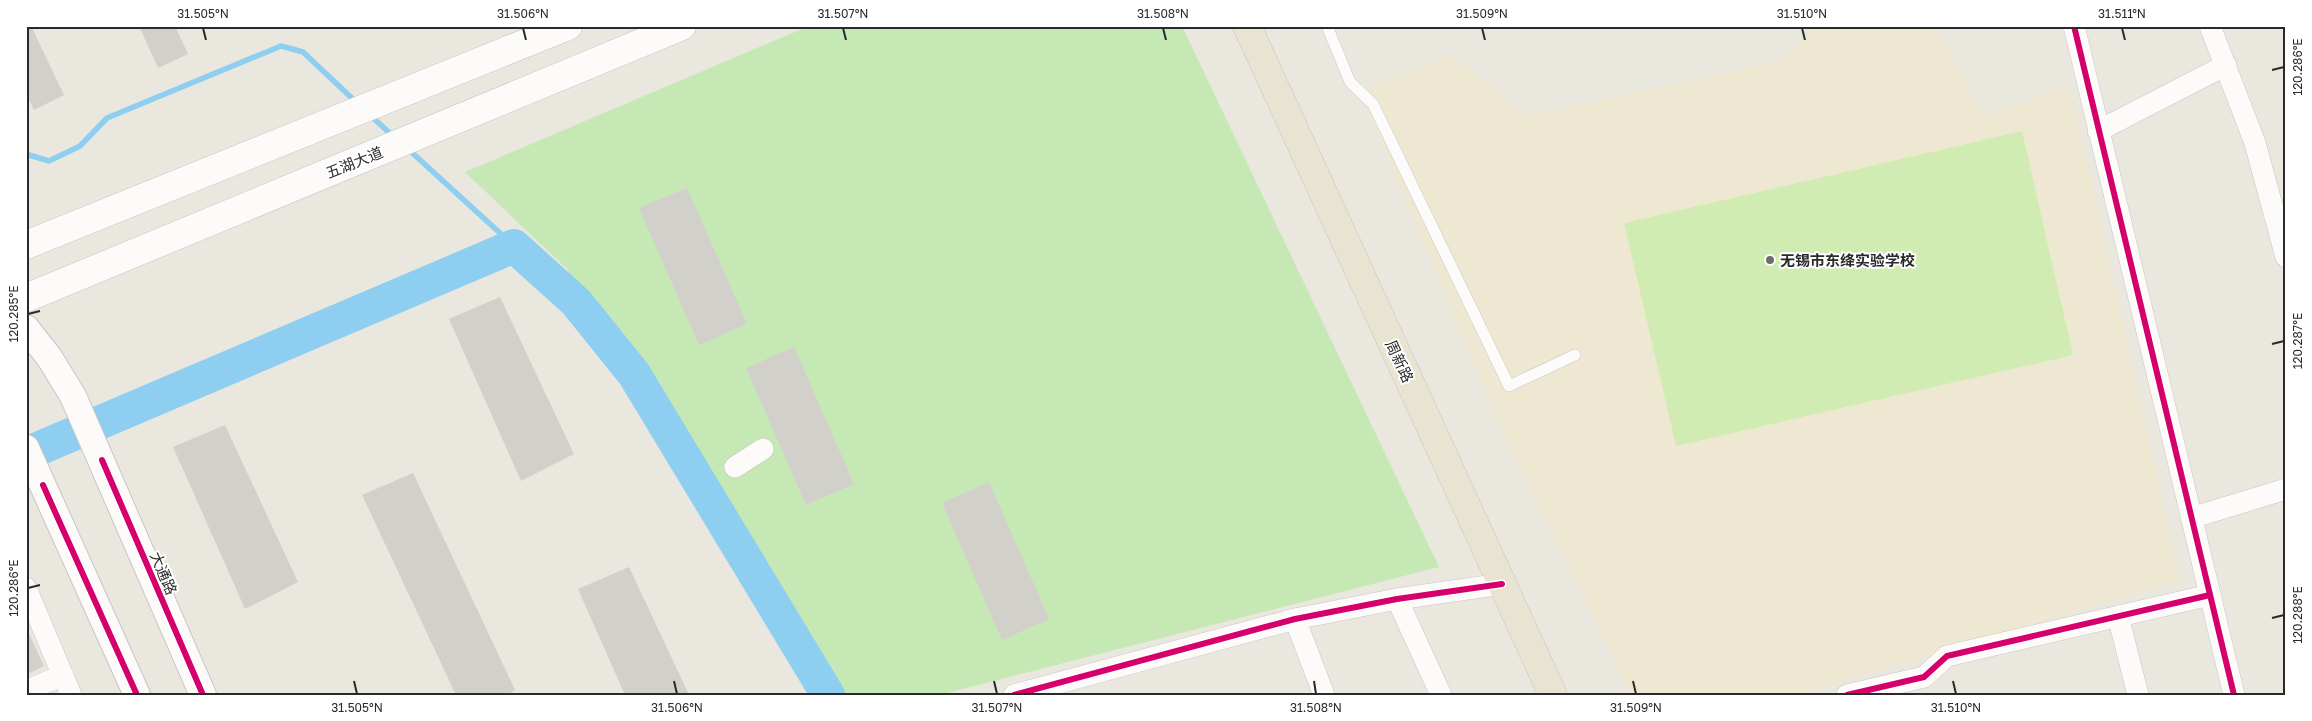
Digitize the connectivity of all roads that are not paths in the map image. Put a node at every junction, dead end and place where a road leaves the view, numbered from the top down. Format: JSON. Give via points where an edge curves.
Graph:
{"nodes":[{"id":1,"x":568,"y":26,"type":"edge"},
{"id":2,"x":682,"y":26,"type":"edge"},
{"id":3,"x":1236,"y":26,"type":"edge"},
{"id":4,"x":1247,"y":26,"type":"edge"},
{"id":5,"x":1327,"y":26,"type":"edge"},
{"id":6,"x":2074,"y":26,"type":"edge"},
{"id":7,"x":2210,"y":26,"type":"edge"},
{"id":8,"x":2226,"y":65,"type":"junction"},
{"id":9,"x":2098,"y":131,"type":"junction"},
{"id":10,"x":26,"y":245,"type":"edge"},
{"id":11,"x":2286,"y":257,"type":"edge"},
{"id":12,"x":26,"y":298,"type":"edge"},
{"id":13,"x":26,"y":328,"type":"edge"},
{"id":14,"x":1575,"y":355,"type":"dead end"},
{"id":15,"x":26,"y":448,"type":"edge"},
{"id":16,"x":763,"y":449,"type":"dead end"},
{"id":17,"x":735,"y":467,"type":"dead end"},
{"id":18,"x":2286,"y":489,"type":"edge"},
{"id":19,"x":2192,"y":518,"type":"junction"},
{"id":20,"x":1497,"y":585,"type":"junction"},
{"id":21,"x":26,"y":588,"type":"edge"},
{"id":22,"x":2210,"y":595,"type":"junction"},
{"id":23,"x":1397,"y":599,"type":"junction"},
{"id":24,"x":2118,"y":616,"type":"junction"},
{"id":25,"x":1295,"y":620,"type":"junction"},
{"id":26,"x":63,"y":675,"type":"junction"},
{"id":27,"x":26,"y":691,"type":"edge"},
{"id":28,"x":71,"y":695,"type":"edge"},
{"id":29,"x":137,"y":695,"type":"edge"},
{"id":30,"x":203,"y":695,"type":"edge"},
{"id":31,"x":1014,"y":695,"type":"edge"},
{"id":32,"x":1324,"y":695,"type":"edge"},
{"id":33,"x":1441,"y":695,"type":"edge"},
{"id":34,"x":1541,"y":695,"type":"edge"},
{"id":35,"x":1553,"y":695,"type":"edge"},
{"id":36,"x":1847,"y":695,"type":"edge"},
{"id":37,"x":2138,"y":695,"type":"edge"},
{"id":38,"x":2234,"y":695,"type":"edge"}],
"edges":[{"from":1,"to":10,"type":"main road"},
{"from":2,"to":12,"type":"main road","name":"五湖大道"},
{"from":3,"to":20,"type":"main road","name":"周新路"},
{"from":4,"to":20,"type":"main road","name":"周新路"},
{"from":5,"to":14,"type":"lane","via":[[1350,82],[1373,104],[1508,386]]},
{"from":6,"to":9,"type":"street"},
{"from":7,"to":8,"type":"street"},
{"from":8,"to":9,"type":"street"},
{"from":8,"to":11,"type":"street","via":[[2254,143]]},
{"from":9,"to":19,"type":"street"},
{"from":13,"to":30,"type":"street","name":"大通路","via":[[73,396]]},
{"from":15,"to":29,"type":"street"},
{"from":16,"to":17,"type":"street"},
{"from":18,"to":19,"type":"street"},
{"from":19,"to":22,"type":"street"},
{"from":20,"to":23,"type":"street"},
{"from":20,"to":34,"type":"main road","name":"周新路"},
{"from":20,"to":35,"type":"main road","name":"周新路"},
{"from":21,"to":26,"type":"street"},
{"from":22,"to":24,"type":"street"},
{"from":22,"to":38,"type":"street"},
{"from":23,"to":25,"type":"street"},
{"from":23,"to":33,"type":"street"},
{"from":24,"to":36,"type":"street","via":[[1947,656],[1924,677]]},
{"from":24,"to":37,"type":"street"},
{"from":25,"to":31,"type":"street"},
{"from":25,"to":32,"type":"street"},
{"from":26,"to":27,"type":"street"},
{"from":26,"to":28,"type":"street"}]}
